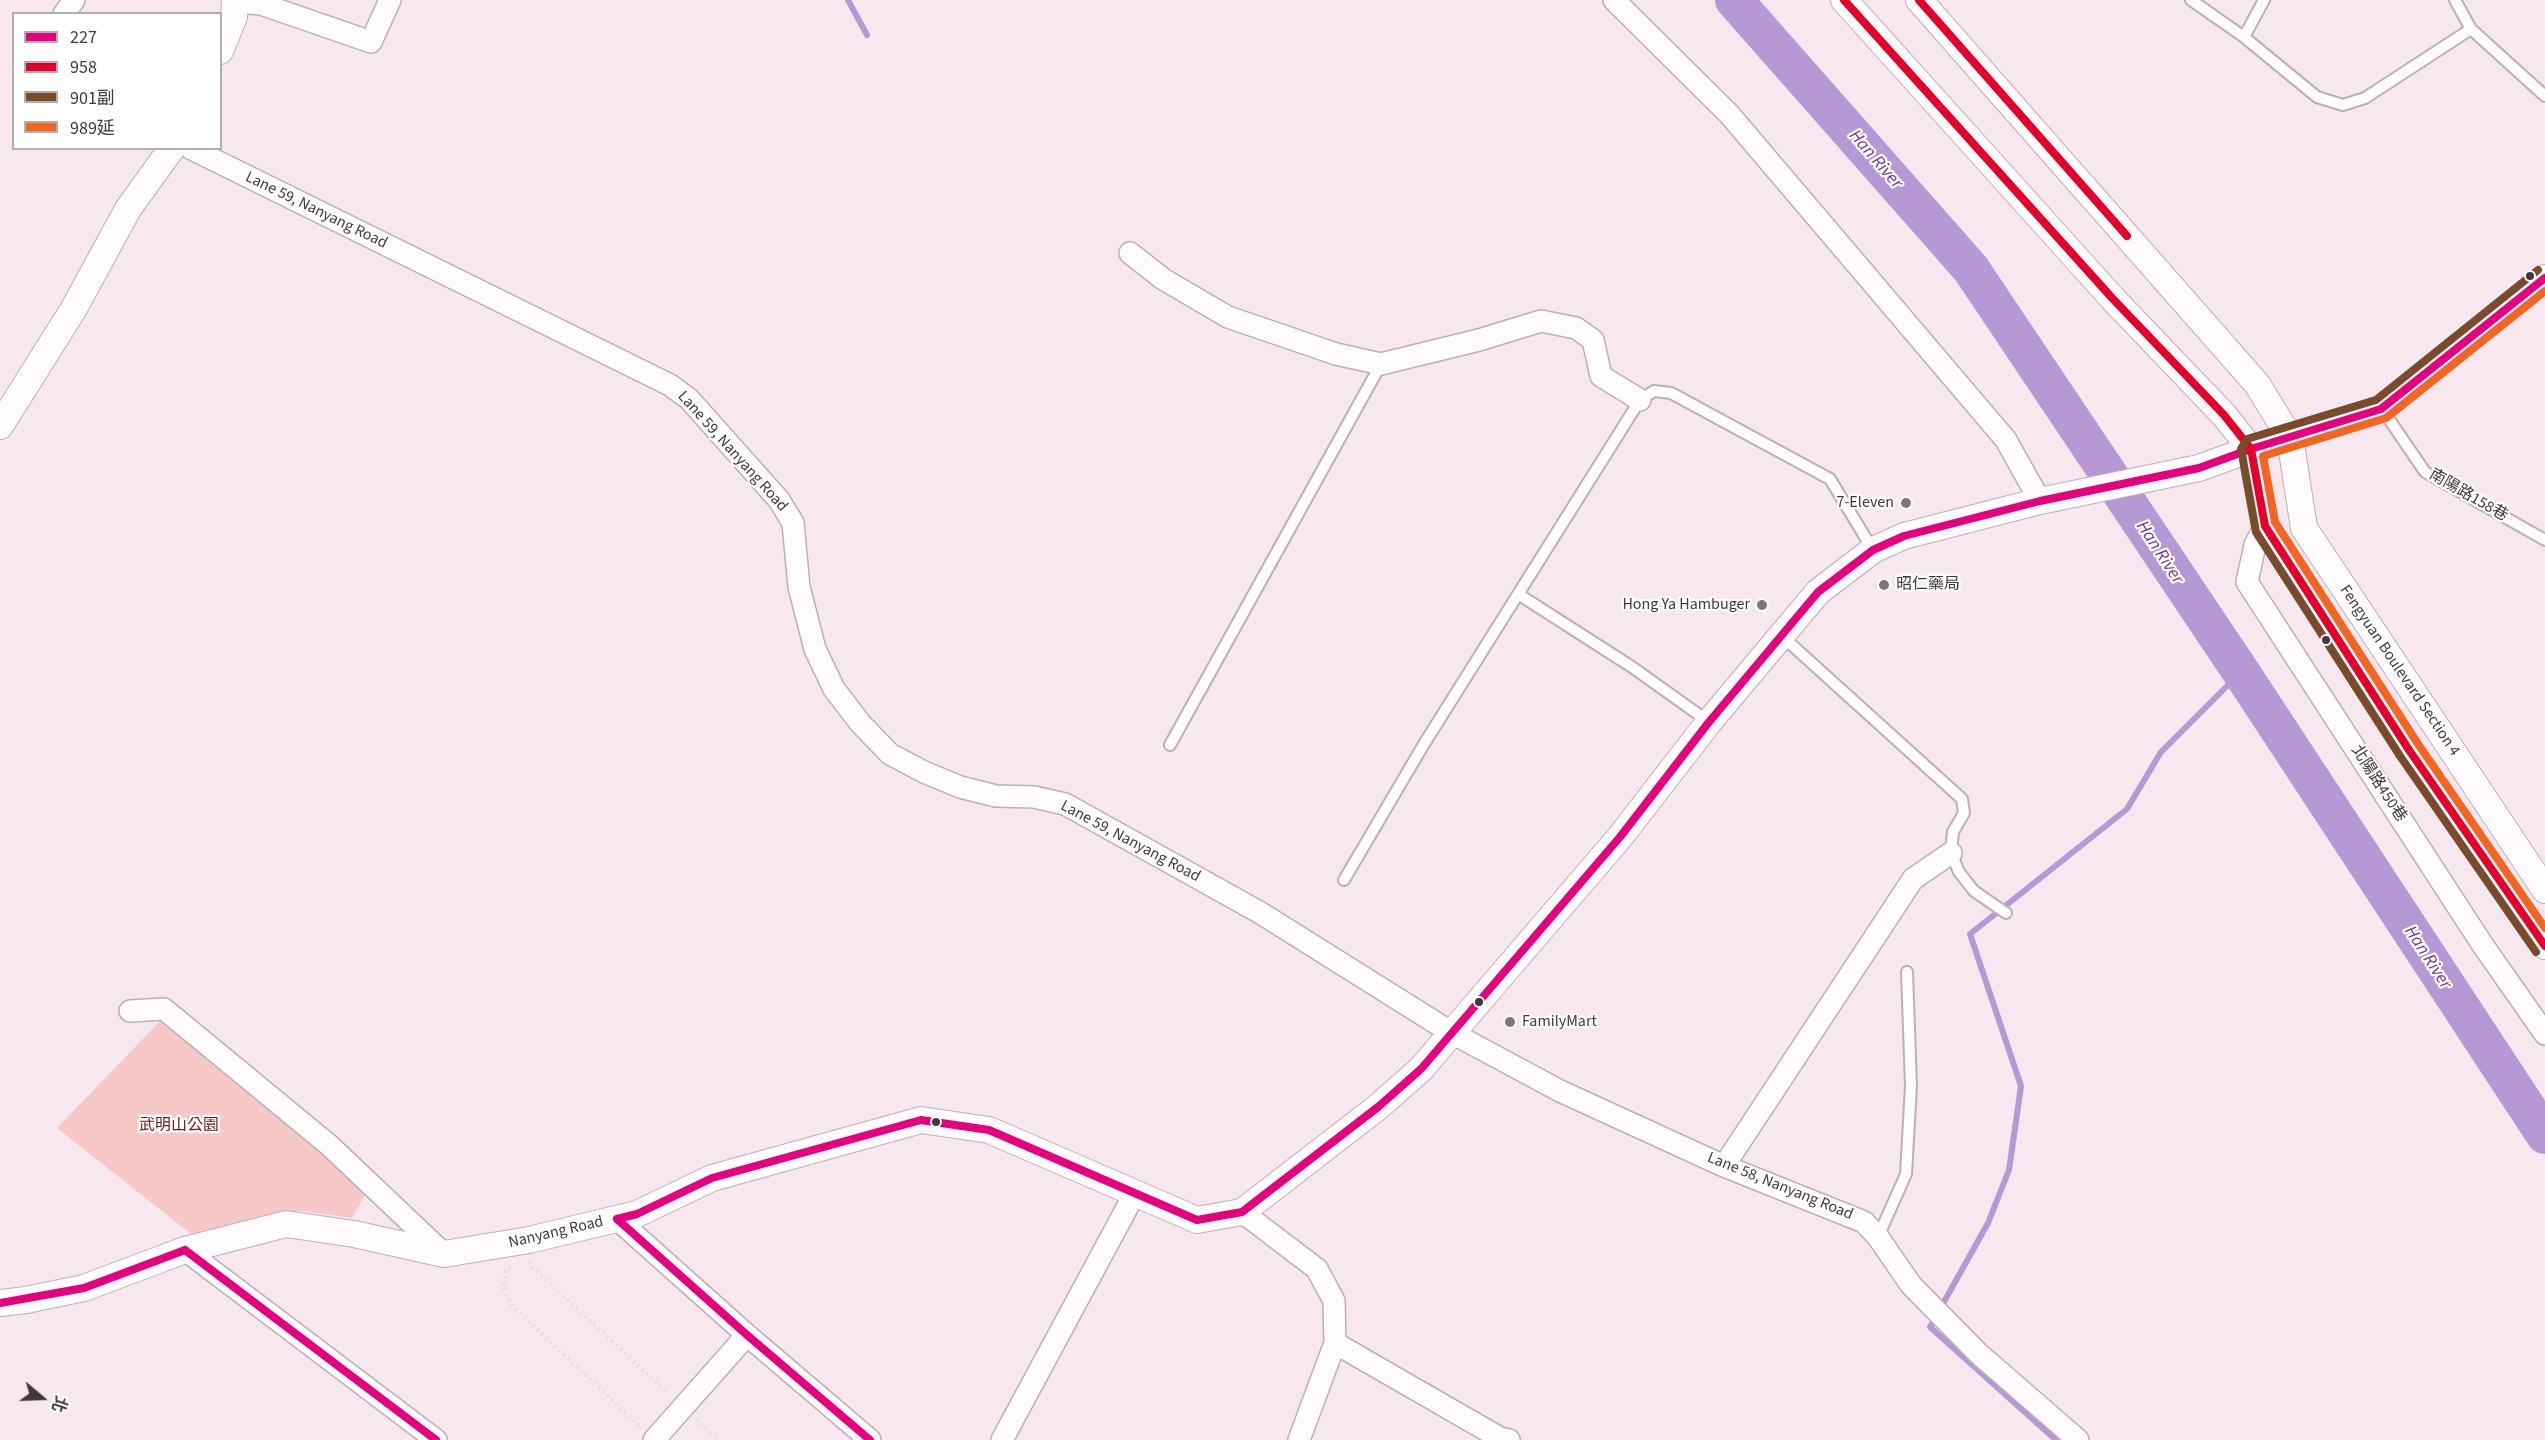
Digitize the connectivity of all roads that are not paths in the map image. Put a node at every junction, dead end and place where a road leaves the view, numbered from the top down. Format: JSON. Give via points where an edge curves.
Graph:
{"nodes":[{"id":1,"x":390,"y":0,"type":"edge"},
{"id":2,"x":1614,"y":0,"type":"edge"},
{"id":3,"x":1844,"y":0,"type":"edge"},
{"id":4,"x":1919,"y":0,"type":"edge"},
{"id":5,"x":2191,"y":0,"type":"edge"},
{"id":6,"x":2264,"y":0,"type":"edge"},
{"id":7,"x":2455,"y":0,"type":"edge"},
{"id":8,"x":235,"y":1,"type":"edge"},
{"id":9,"x":2471,"y":29,"type":"junction"},
{"id":10,"x":2244,"y":37,"type":"junction"},
{"id":11,"x":222,"y":46,"type":"edge"},
{"id":12,"x":2545,"y":96,"type":"edge"},
{"id":13,"x":171,"y":150,"type":"edge"},
{"id":14,"x":194,"y":150,"type":"edge"},
{"id":15,"x":1130,"y":253,"type":"dead end"},
{"id":16,"x":2545,"y":278,"type":"edge"},
{"id":17,"x":1381,"y":364,"type":"junction"},
{"id":18,"x":1640,"y":400,"type":"junction"},
{"id":19,"x":2381,"y":409,"type":"junction"},
{"id":20,"x":0,"y":426,"type":"edge"},
{"id":21,"x":2290,"y":438,"type":"junction"},
{"id":22,"x":2251,"y":449,"type":"junction"},
{"id":23,"x":2047,"y":500,"type":"junction"},
{"id":24,"x":2265,"y":526,"type":"junction"},
{"id":25,"x":2545,"y":540,"type":"edge"},
{"id":26,"x":1873,"y":550,"type":"junction"},
{"id":27,"x":1518,"y":594,"type":"junction"},
{"id":28,"x":1783,"y":637,"type":"junction"},
{"id":29,"x":1709,"y":722,"type":"junction"},
{"id":30,"x":1170,"y":745,"type":"dead end"},
{"id":31,"x":1951,"y":853,"type":"junction"},
{"id":32,"x":1344,"y":880,"type":"dead end"},
{"id":33,"x":2545,"y":890,"type":"edge"},
{"id":34,"x":2006,"y":913,"type":"dead end"},
{"id":35,"x":2545,"y":946,"type":"edge"},
{"id":36,"x":1907,"y":972,"type":"dead end"},
{"id":37,"x":130,"y":1011,"type":"dead end"},
{"id":38,"x":1452,"y":1033,"type":"junction"},
{"id":39,"x":2545,"y":1034,"type":"edge"},
{"id":40,"x":1724,"y":1166,"type":"junction"},
{"id":41,"x":1135,"y":1193,"type":"junction"},
{"id":42,"x":1242,"y":1212,"type":"junction"},
{"id":43,"x":617,"y":1219,"type":"junction"},
{"id":44,"x":1878,"y":1237,"type":"junction"},
{"id":45,"x":185,"y":1250,"type":"junction"},
{"id":46,"x":444,"y":1254,"type":"junction"},
{"id":47,"x":0,"y":1303,"type":"edge"},
{"id":48,"x":747,"y":1335,"type":"junction"},
{"id":49,"x":1335,"y":1343,"type":"junction"},
{"id":50,"x":650,"y":1436,"type":"edge"},
{"id":51,"x":436,"y":1440,"type":"edge"},
{"id":52,"x":870,"y":1440,"type":"edge"},
{"id":53,"x":1002,"y":1440,"type":"edge"},
{"id":54,"x":1299,"y":1440,"type":"edge"},
{"id":55,"x":1509,"y":1440,"type":"edge"},
{"id":56,"x":2078,"y":1440,"type":"edge"}],
"edges":[{"from":1,"to":8,"type":"street","via":[[371,42],[261,4]]},
{"from":2,"to":23,"type":"street","via":[[1729,114],[2006,440]]},
{"from":3,"to":22,"type":"street"},
{"from":4,"to":21,"type":"street","via":[[2257,384]]},
{"from":5,"to":10,"type":"lane"},
{"from":6,"to":10,"type":"lane"},
{"from":7,"to":9,"type":"lane"},
{"from":8,"to":11,"type":"street","via":[[234,17]]},
{"from":9,"to":10,"type":"lane","via":[[2366,98],[2343,105],[2317,97]]},
{"from":9,"to":12,"type":"lane"},
{"from":13,"to":20,"type":"street","via":[[128,209],[73,310]]},
{"from":14,"to":38,"type":"street","name":"Lane 59, Nanyang Road","via":[[670,385],[689,399],[779,500],[793,523],[799,587],[815,649],[834,689],[890,754],[960,787],[996,796],[1034,797],[1065,804],[1259,912]]},
{"from":15,"to":17,"type":"street","via":[[1163,279],[1228,317],[1336,354]]},
{"from":16,"to":19,"type":"street"},
{"from":17,"to":18,"type":"street","via":[[1541,321],[1576,328],[1593,340],[1600,376]]},
{"from":17,"to":30,"type":"lane"},
{"from":18,"to":26,"type":"lane","via":[[1654,391],[1671,393],[1830,479]]},
{"from":18,"to":27,"type":"lane"},
{"from":19,"to":21,"type":"street"},
{"from":19,"to":25,"type":"lane","name":"南陽路158巷","via":[[2425,472]]},
{"from":21,"to":22,"type":"street"},
{"from":21,"to":33,"type":"street","name":"Fengyuan Boulevard Section 4","via":[[2304,528]]},
{"from":22,"to":23,"type":"street","name":"Nanyang Road","via":[[2199,468]]},
{"from":22,"to":24,"type":"street","name":"Fengyuan Boulevard Section 4"},
{"from":23,"to":26,"type":"street","name":"Nanyang Road","via":[[1904,536]]},
{"from":24,"to":35,"type":"street","name":"Fengyuan Boulevard Section 4","via":[[2409,750]]},
{"from":24,"to":39,"type":"street","name":"北陽路450巷","via":[[2255,545],[2247,582],[2482,944]]},
{"from":26,"to":28,"type":"street","name":"Nanyang Road","via":[[1818,592]]},
{"from":27,"to":29,"type":"lane"},
{"from":27,"to":32,"type":"lane"},
{"from":28,"to":29,"type":"street","name":"Nanyang Road"},
{"from":28,"to":31,"type":"lane","via":[[1962,799],[1964,813],[1953,832]]},
{"from":29,"to":38,"type":"street","name":"Nanyang Road","via":[[1620,837]]},
{"from":31,"to":34,"type":"lane","via":[[1974,891]]},
{"from":31,"to":40,"type":"street","via":[[1913,879]]},
{"from":36,"to":44,"type":"lane","via":[[1911,1086],[1906,1174]]},
{"from":37,"to":46,"type":"street","via":[[164,1009],[329,1145]]},
{"from":38,"to":40,"type":"street","name":"Lane 58, Nanyang Road","via":[[1560,1091]]},
{"from":38,"to":42,"type":"street","name":"Nanyang Road","via":[[1421,1069],[1378,1107]]},
{"from":40,"to":44,"type":"street","name":"Lane 58, Nanyang Road","via":[[1864,1222]]},
{"from":41,"to":42,"type":"street","name":"Nanyang Road","via":[[1197,1220]]},
{"from":41,"to":43,"type":"street","name":"Nanyang Road","via":[[989,1130],[921,1120],[712,1178],[637,1214]]},
{"from":41,"to":53,"type":"street"},
{"from":42,"to":49,"type":"street","via":[[1317,1269],[1334,1300]]},
{"from":43,"to":46,"type":"street","name":"Nanyang Road","via":[[530,1240]]},
{"from":43,"to":48,"type":"street"},
{"from":44,"to":56,"type":"street","name":"Lane 58, Nanyang Road","via":[[1911,1286],[1969,1345]]},
{"from":45,"to":46,"type":"street","name":"Nanyang Road","via":[[286,1224]]},
{"from":45,"to":47,"type":"street","name":"Nanyang Road","via":[[84,1288]]},
{"from":45,"to":51,"type":"street"},
{"from":48,"to":50,"type":"street"},
{"from":48,"to":52,"type":"street"},
{"from":49,"to":54,"type":"street"},
{"from":49,"to":55,"type":"street"}]}
